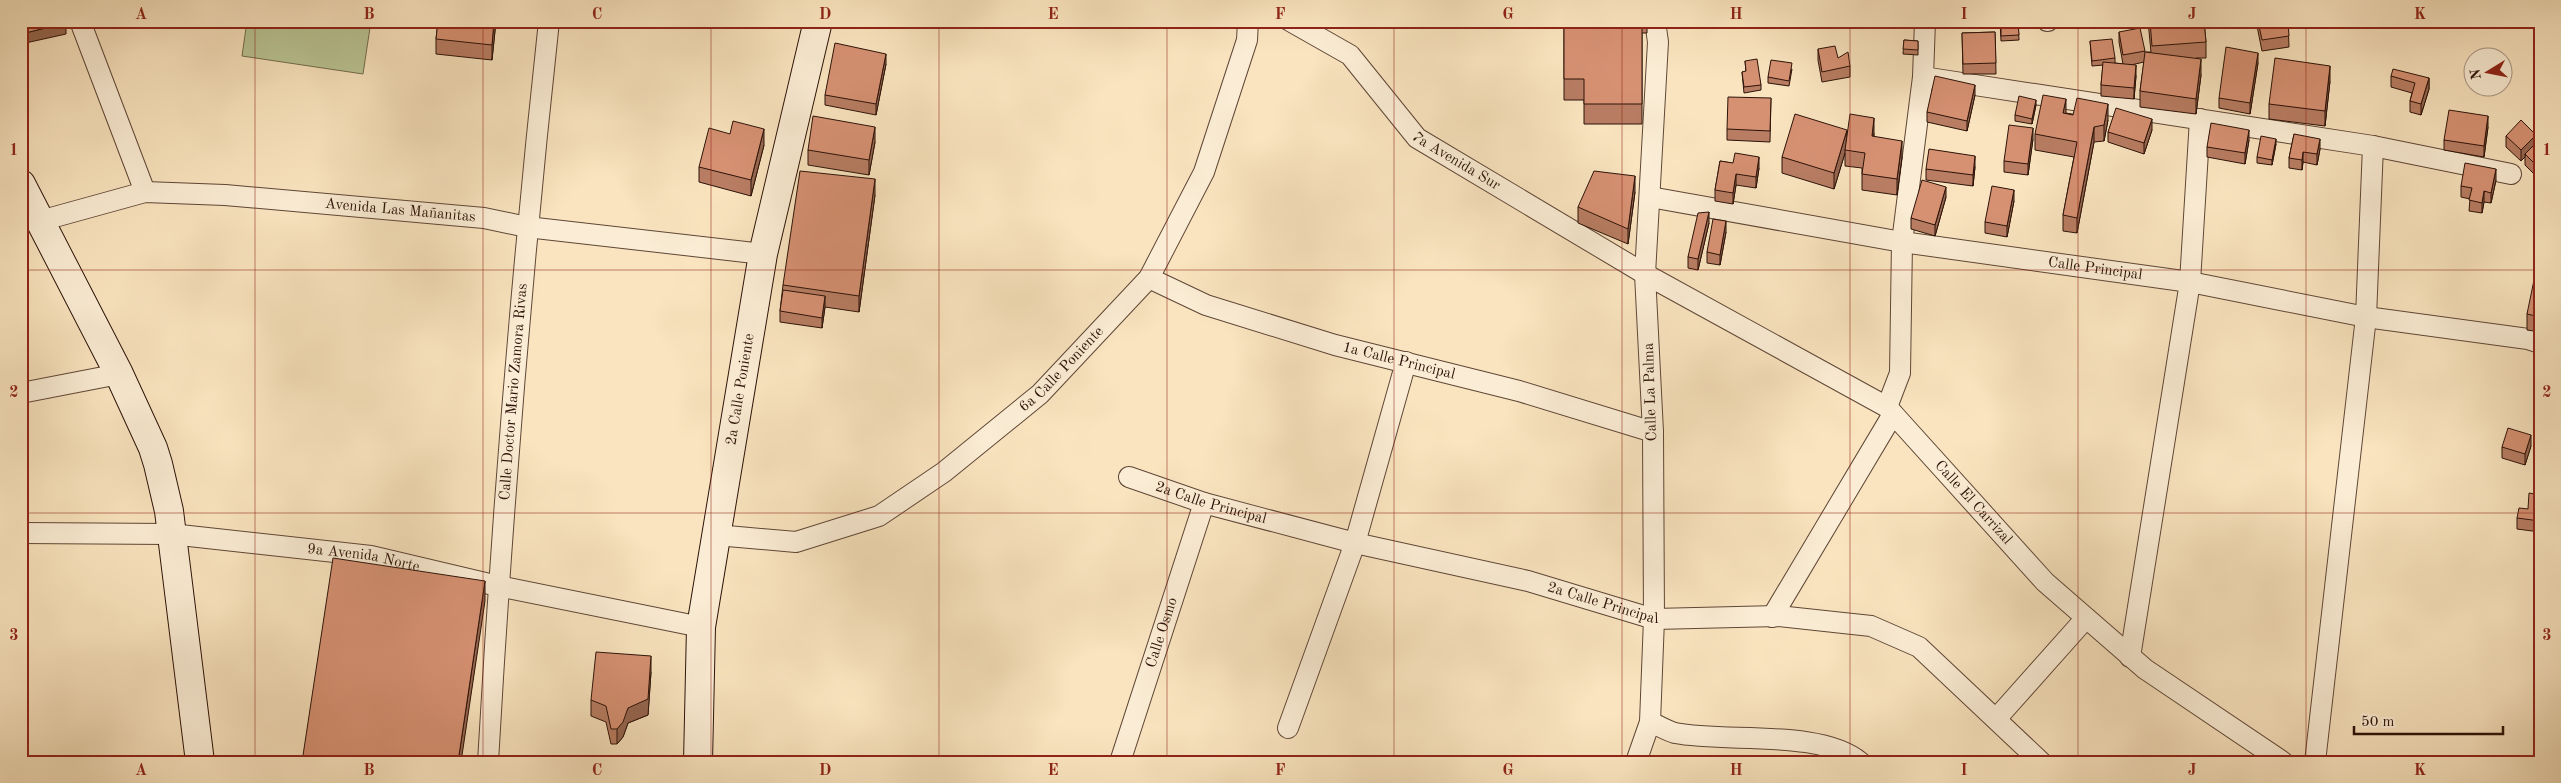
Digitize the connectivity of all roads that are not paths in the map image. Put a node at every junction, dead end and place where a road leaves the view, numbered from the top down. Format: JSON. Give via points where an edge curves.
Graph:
{"nodes":[{"id":1,"x":80,"y":21,"type":"edge"},
{"id":2,"x":548,"y":21,"type":"edge"},
{"id":3,"x":818,"y":21,"type":"edge"},
{"id":4,"x":1248,"y":21,"type":"edge"},
{"id":5,"x":1290,"y":21,"type":"edge"},
{"id":6,"x":1655,"y":21,"type":"edge"},
{"id":7,"x":1926,"y":21,"type":"edge"},
{"id":8,"x":1923,"y":77,"type":"junction"},
{"id":9,"x":2200,"y":119,"type":"junction"},
{"id":10,"x":2373,"y":146,"type":"junction"},
{"id":11,"x":2511,"y":174,"type":"dead end"},
{"id":12,"x":21,"y":184,"type":"edge"},
{"id":13,"x":145,"y":192,"type":"junction"},
{"id":14,"x":1650,"y":197,"type":"junction"},
{"id":15,"x":40,"y":221,"type":"junction"},
{"id":16,"x":527,"y":227,"type":"junction"},
{"id":17,"x":1902,"y":242,"type":"junction"},
{"id":18,"x":763,"y":254,"type":"junction"},
{"id":19,"x":1645,"y":274,"type":"junction"},
{"id":20,"x":1149,"y":278,"type":"junction"},
{"id":21,"x":2190,"y":282,"type":"junction"},
{"id":22,"x":2366,"y":317,"type":"junction"},
{"id":23,"x":2540,"y":343,"type":"edge"},
{"id":24,"x":1406,"y":362,"type":"junction"},
{"id":25,"x":119,"y":374,"type":"junction"},
{"id":26,"x":21,"y":393,"type":"edge"},
{"id":27,"x":1890,"y":410,"type":"junction"},
{"id":28,"x":1653,"y":432,"type":"junction"},
{"id":29,"x":1129,"y":477,"type":"dead end"},
{"id":30,"x":1204,"y":503,"type":"junction"},
{"id":31,"x":21,"y":533,"type":"edge"},
{"id":32,"x":171,"y":534,"type":"junction"},
{"id":33,"x":716,"y":535,"type":"junction"},
{"id":34,"x":1354,"y":543,"type":"junction"},
{"id":35,"x":498,"y":586,"type":"junction"},
{"id":36,"x":1772,"y":616,"type":"junction"},
{"id":37,"x":2086,"y":618,"type":"junction"},
{"id":38,"x":1654,"y":619,"type":"junction"},
{"id":39,"x":700,"y":627,"type":"junction"},
{"id":40,"x":2130,"y":657,"type":"junction"},
{"id":41,"x":1996,"y":719,"type":"junction"},
{"id":42,"x":1650,"y":722,"type":"junction"},
{"id":43,"x":1288,"y":728,"type":"dead end"},
{"id":44,"x":200,"y":762,"type":"edge"},
{"id":45,"x":488,"y":762,"type":"edge"},
{"id":46,"x":698,"y":762,"type":"edge"},
{"id":47,"x":1120,"y":762,"type":"edge"},
{"id":48,"x":1636,"y":762,"type":"edge"},
{"id":49,"x":1860,"y":762,"type":"edge"},
{"id":50,"x":2041,"y":762,"type":"edge"},
{"id":51,"x":2283,"y":762,"type":"edge"},
{"id":52,"x":2315,"y":762,"type":"edge"}],
"edges":[{"from":1,"to":13,"type":"street"},
{"from":2,"to":16,"type":"street","name":"Calle Doctor Mario Zamora Rivas"},
{"from":3,"to":18,"type":"street","name":"2a Calle Poniente"},
{"from":4,"to":20,"type":"street","name":"6a Calle Poniente","via":[[1246,40],[1204,172]]},
{"from":5,"to":19,"type":"street","name":"7a Avenida Sur","via":[[1350,56],[1417,138]]},
{"from":6,"to":14,"type":"street","name":"Calle La Palma","via":[[1658,42]]},
{"from":7,"to":8,"type":"street"},
{"from":8,"to":9,"type":"street"},
{"from":8,"to":17,"type":"street"},
{"from":9,"to":10,"type":"street"},
{"from":9,"to":21,"type":"street"},
{"from":10,"to":11,"type":"street"},
{"from":10,"to":22,"type":"street"},
{"from":12,"to":15,"type":"street"},
{"from":13,"to":15,"type":"street","name":"Avenida Las Mañanitas"},
{"from":13,"to":16,"type":"street","name":"Avenida Las Mañanitas","via":[[225,195],[484,218]]},
{"from":14,"to":17,"type":"street","name":"Calle Principal"},
{"from":14,"to":19,"type":"street","name":"Calle La Palma"},
{"from":15,"to":25,"type":"street"},
{"from":16,"to":18,"type":"street","name":"Avenida Las Mañanitas"},
{"from":16,"to":35,"type":"street","name":"Calle Doctor Mario Zamora Rivas"},
{"from":17,"to":21,"type":"street","name":"Calle Principal"},
{"from":17,"to":27,"type":"street","via":[[1900,373]]},
{"from":18,"to":33,"type":"street","name":"2a Calle Poniente"},
{"from":19,"to":27,"type":"street","name":"Calle El Carrizal"},
{"from":19,"to":28,"type":"street","name":"Calle La Palma"},
{"from":20,"to":24,"type":"street","name":"1a Calle Principal","via":[[1206,305],[1335,345]]},
{"from":20,"to":33,"type":"street","name":"6a Calle Poniente","via":[[1040,394],[944,472],[879,516],[796,542]]},
{"from":21,"to":22,"type":"street","name":"Calle Principal"},
{"from":21,"to":40,"type":"street"},
{"from":22,"to":23,"type":"street","name":"Calle Principal"},
{"from":22,"to":52,"type":"street"},
{"from":24,"to":28,"type":"street","name":"1a Calle Principal","via":[[1519,391]]},
{"from":24,"to":34,"type":"street"},
{"from":25,"to":26,"type":"street"},
{"from":25,"to":32,"type":"street","via":[[153,448],[164,485]]},
{"from":27,"to":36,"type":"street"},
{"from":27,"to":37,"type":"street","name":"Calle El Carrizal","via":[[2044,582]]},
{"from":28,"to":38,"type":"street","name":"Calle La Palma"},
{"from":29,"to":30,"type":"street","name":"2a Calle Principal"},
{"from":30,"to":34,"type":"street","name":"2a Calle Principal"},
{"from":30,"to":47,"type":"street","name":"Calle Osmo"},
{"from":31,"to":32,"type":"street","name":"9a Avenida Norte"},
{"from":32,"to":35,"type":"street","name":"9a Avenida Norte","via":[[371,556]]},
{"from":32,"to":44,"type":"street"},
{"from":33,"to":39,"type":"street","name":"2a Calle Poniente"},
{"from":34,"to":38,"type":"street","name":"2a Calle Principal","via":[[1528,581]]},
{"from":34,"to":43,"type":"street"},
{"from":35,"to":39,"type":"street","name":"9a Avenida Norte"},
{"from":35,"to":45,"type":"street","name":"Calle Doctor Mario Zamora Rivas"},
{"from":36,"to":38,"type":"street","name":"2a Calle Principal"},
{"from":36,"to":41,"type":"street","name":"2a Calle Principal","via":[[1872,626],[1919,647]]},
{"from":37,"to":40,"type":"street","name":"Calle El Carrizal"},
{"from":37,"to":41,"type":"street"},
{"from":38,"to":42,"type":"street","name":"Calle La Palma"},
{"from":39,"to":46,"type":"street","name":"2a Calle Poniente"},
{"from":40,"to":51,"type":"street","name":"Calle El Carrizal"},
{"from":41,"to":50,"type":"street","name":"2a Calle Principal"},
{"from":42,"to":48,"type":"street","name":"Calle La Palma"},
{"from":42,"to":49,"type":"street","via":[[1674,733],[1809,743],[1834,749]]}]}
